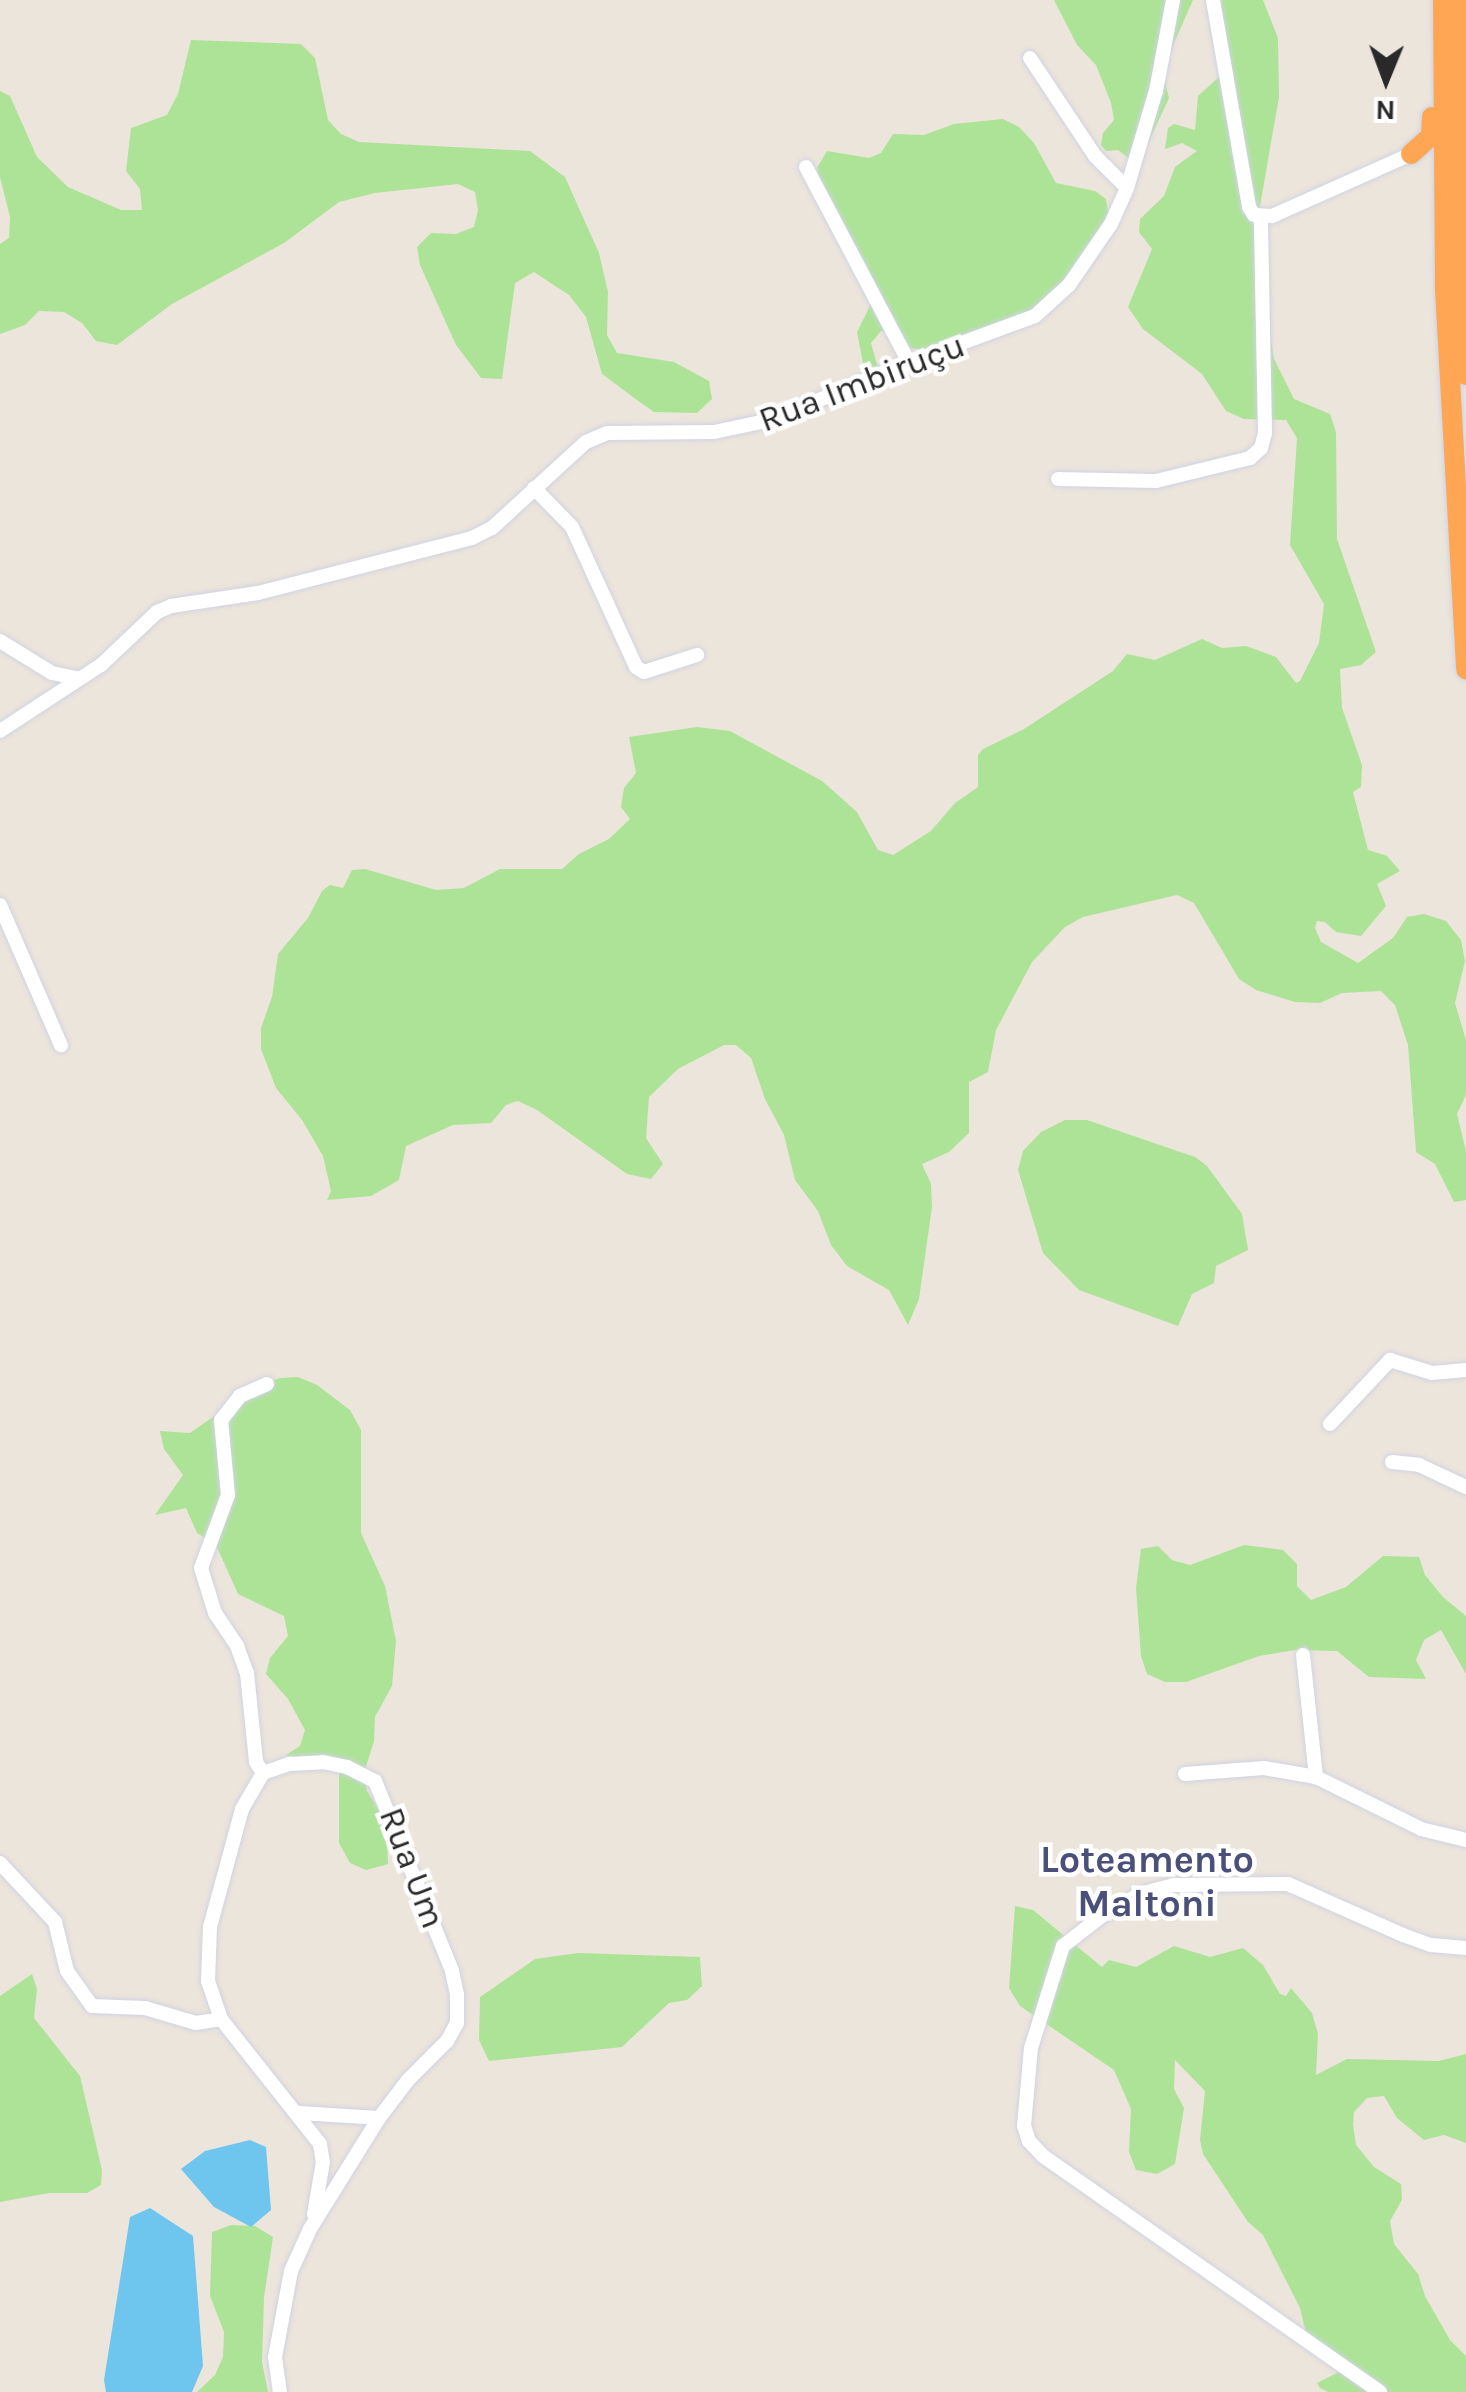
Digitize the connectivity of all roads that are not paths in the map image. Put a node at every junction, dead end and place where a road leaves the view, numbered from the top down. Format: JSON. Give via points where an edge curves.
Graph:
{"nodes":[{"id":1,"x":1173,"y":0,"type":"edge"},
{"id":2,"x":1213,"y":0,"type":"edge"},
{"id":3,"x":1440,"y":0,"type":"edge"},
{"id":4,"x":1462,"y":0,"type":"edge"},
{"id":5,"x":1030,"y":58,"type":"dead end"},
{"id":6,"x":1464,"y":127,"type":"edge"},
{"id":7,"x":1411,"y":154,"type":"junction"},
{"id":8,"x":806,"y":167,"type":"dead end"},
{"id":9,"x":1128,"y":188,"type":"junction"},
{"id":10,"x":1261,"y":218,"type":"junction"},
{"id":11,"x":1444,"y":290,"type":"junction"},
{"id":12,"x":910,"y":362,"type":"junction"},
{"id":13,"x":1466,"y":375,"type":"edge"},
{"id":14,"x":1058,"y":479,"type":"dead end"},
{"id":15,"x":534,"y":488,"type":"junction"},
{"id":16,"x":0,"y":641,"type":"edge"},
{"id":17,"x":697,"y":656,"type":"dead end"},
{"id":18,"x":1466,"y":668,"type":"edge"},
{"id":19,"x":76,"y":678,"type":"junction"},
{"id":20,"x":0,"y":731,"type":"edge"},
{"id":21,"x":0,"y":906,"type":"edge"},
{"id":22,"x":62,"y":1045,"type":"dead end"},
{"id":23,"x":1466,"y":1370,"type":"edge"},
{"id":24,"x":267,"y":1384,"type":"dead end"},
{"id":25,"x":1330,"y":1424,"type":"dead end"},
{"id":26,"x":1392,"y":1462,"type":"dead end"},
{"id":27,"x":1466,"y":1487,"type":"edge"},
{"id":28,"x":1303,"y":1655,"type":"dead end"},
{"id":29,"x":263,"y":1773,"type":"junction"},
{"id":30,"x":1186,"y":1774,"type":"dead end"},
{"id":31,"x":1316,"y":1776,"type":"junction"},
{"id":32,"x":1466,"y":1840,"type":"edge"},
{"id":33,"x":0,"y":1863,"type":"edge"},
{"id":34,"x":1466,"y":1948,"type":"edge"},
{"id":35,"x":221,"y":2019,"type":"junction"},
{"id":36,"x":298,"y":2113,"type":"junction"},
{"id":37,"x":379,"y":2118,"type":"junction"},
{"id":38,"x":310,"y":2230,"type":"junction"},
{"id":39,"x":280,"y":2392,"type":"edge"},
{"id":40,"x":1380,"y":2392,"type":"edge"}],
"edges":[{"from":1,"to":9,"type":"street","name":"Rua Imbiruçu"},
{"from":2,"to":10,"type":"street","via":[[1249,207]]},
{"from":3,"to":7,"type":"highway","via":[[1431,136]]},
{"from":3,"to":11,"type":"highway"},
{"from":4,"to":6,"type":"highway"},
{"from":5,"to":9,"type":"street","via":[[1095,156]]},
{"from":6,"to":13,"type":"highway"},
{"from":7,"to":10,"type":"street"},
{"from":7,"to":11,"type":"highway","via":[[1425,154],[1431,162]]},
{"from":8,"to":12,"type":"street"},
{"from":9,"to":12,"type":"street","name":"Rua Imbiruçu","via":[[1111,224],[1052,304],[1036,316]]},
{"from":10,"to":14,"type":"street","via":[[1260,448],[1250,458],[1156,482]]},
{"from":11,"to":18,"type":"highway"},
{"from":12,"to":15,"type":"street","name":"Rua Imbiruçu","via":[[808,408],[740,428],[608,433],[586,442]]},
{"from":15,"to":17,"type":"street","via":[[572,527],[636,666],[644,672]]},
{"from":15,"to":19,"type":"street","name":"Rua Imbiruçu","via":[[492,528],[437,550],[258,593],[171,606]]},
{"from":16,"to":19,"type":"street","via":[[52,673]]},
{"from":19,"to":20,"type":"street","name":"Rua Imbiruçu"},
{"from":21,"to":22,"type":"street"},
{"from":23,"to":25,"type":"street","via":[[1432,1372],[1390,1360]]},
{"from":24,"to":29,"type":"street","via":[[240,1396],[221,1420],[228,1495],[200,1568],[247,1673],[252,1744]]},
{"from":26,"to":27,"type":"street","via":[[1432,1470]]},
{"from":28,"to":31,"type":"street"},
{"from":29,"to":35,"type":"street","via":[[242,1809],[210,1927],[208,1981]]},
{"from":29,"to":37,"type":"street","name":"Rua Um","via":[[323,1762],[376,1781],[452,1971],[457,2024]]},
{"from":30,"to":31,"type":"street","via":[[1264,1768]]},
{"from":31,"to":32,"type":"street","via":[[1421,1830]]},
{"from":33,"to":35,"type":"street","via":[[55,1922],[67,1971],[92,2006],[145,2008],[196,2022]]},
{"from":34,"to":40,"type":"street","via":[[1402,1935],[1288,1884],[1173,1885],[1102,1914],[1062,1946],[1031,2048],[1024,2126],[1042,2156]]},
{"from":35,"to":36,"type":"street"},
{"from":36,"to":37,"type":"street"},
{"from":36,"to":38,"type":"street","via":[[320,2144],[323,2162]]},
{"from":37,"to":38,"type":"street","name":"Rua Um"},
{"from":38,"to":39,"type":"street","name":"Rua Um","via":[[291,2271],[278,2326]]}]}
